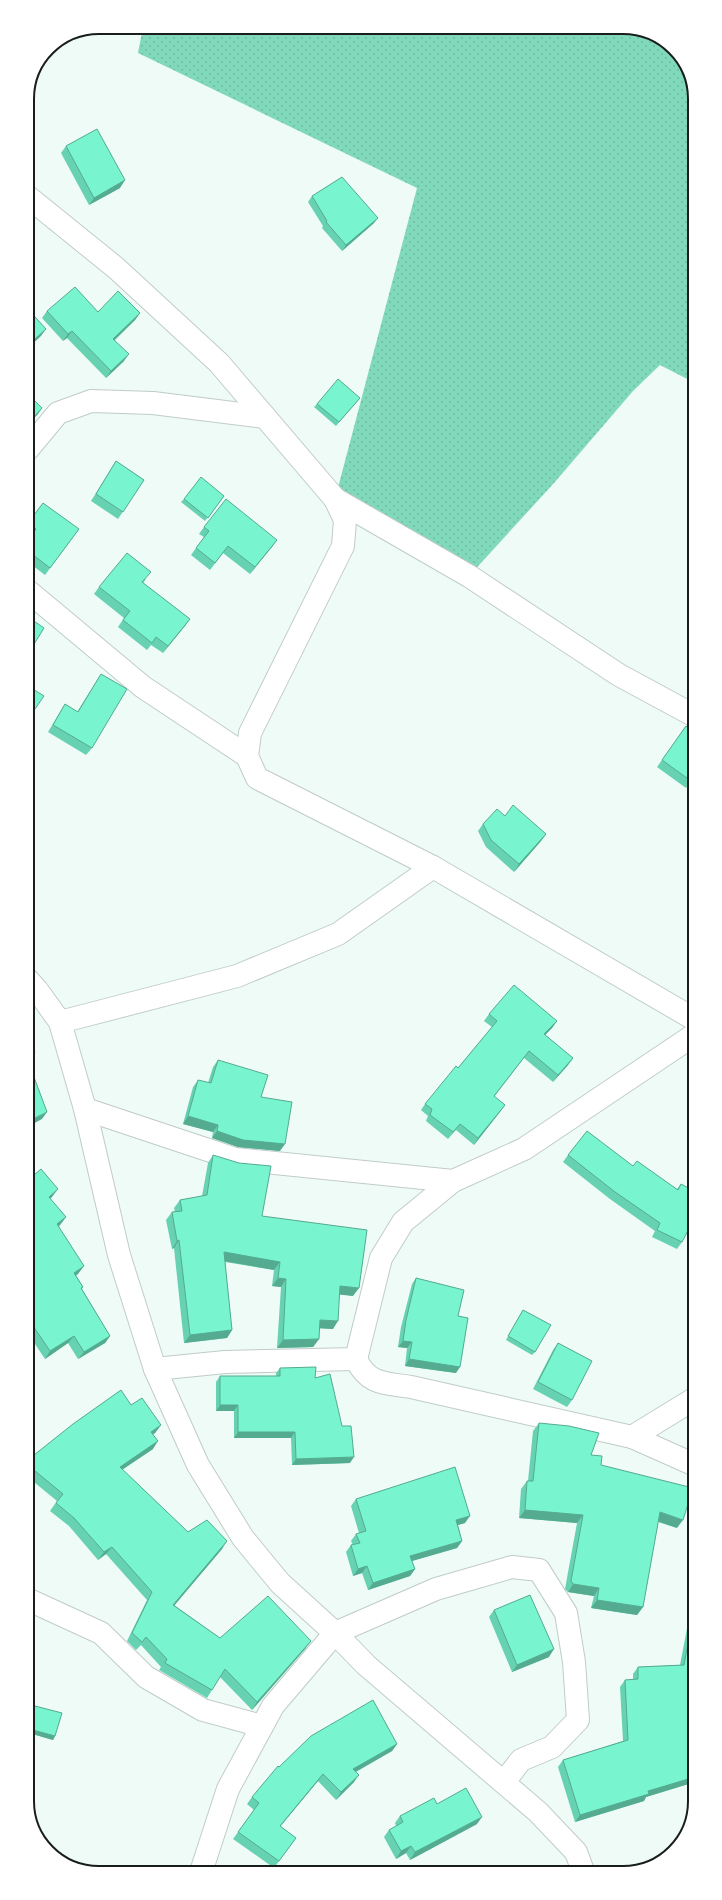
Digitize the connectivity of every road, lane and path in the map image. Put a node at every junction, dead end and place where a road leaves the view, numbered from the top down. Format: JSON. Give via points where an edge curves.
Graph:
{"nodes":[{"id":1,"x":34,"y":202,"type":"edge"},
{"id":2,"x":265,"y":417,"type":"junction"},
{"id":3,"x":34,"y":442,"type":"edge"},
{"id":4,"x":335,"y":499,"type":"junction"},
{"id":5,"x":34,"y":596,"type":"edge"},
{"id":6,"x":688,"y":713,"type":"edge"},
{"id":7,"x":247,"y":756,"type":"junction"},
{"id":8,"x":433,"y":867,"type":"junction"},
{"id":9,"x":34,"y":987,"type":"edge"},
{"id":10,"x":688,"y":1016,"type":"edge"},
{"id":11,"x":60,"y":1022,"type":"junction"},
{"id":12,"x":688,"y":1039,"type":"edge"},
{"id":13,"x":85,"y":1109,"type":"junction"},
{"id":14,"x":453,"y":1181,"type":"junction"},
{"id":15,"x":356,"y":1359,"type":"junction"},
{"id":16,"x":154,"y":1369,"type":"junction"},
{"id":17,"x":688,"y":1403,"type":"edge"},
{"id":18,"x":632,"y":1436,"type":"junction"},
{"id":19,"x":688,"y":1462,"type":"edge"},
{"id":20,"x":34,"y":1602,"type":"edge"},
{"id":21,"x":335,"y":1633,"type":"junction"},
{"id":22,"x":262,"y":1726,"type":"junction"},
{"id":23,"x":504,"y":1782,"type":"junction"},
{"id":24,"x":203,"y":1866,"type":"edge"},
{"id":25,"x":581,"y":1866,"type":"edge"}],
"edges":[{"from":1,"to":2,"type":"street","via":[[116,268],[214,358]]},
{"from":2,"to":3,"type":"street","via":[[152,403],[91,401],[58,413]]},
{"from":2,"to":4,"type":"street"},
{"from":4,"to":6,"type":"street","via":[[469,576],[619,674]]},
{"from":4,"to":7,"type":"street","via":[[345,520],[344,546],[250,733]]},
{"from":5,"to":7,"type":"street","via":[[143,687]]},
{"from":7,"to":8,"type":"street","via":[[257,778]]},
{"from":8,"to":10,"type":"street"},
{"from":8,"to":11,"type":"street","via":[[338,934],[237,976]]},
{"from":9,"to":11,"type":"street"},
{"from":11,"to":13,"type":"street"},
{"from":12,"to":14,"type":"street","via":[[524,1149]]},
{"from":13,"to":14,"type":"street","via":[[235,1158]]},
{"from":13,"to":16,"type":"street","via":[[119,1255]]},
{"from":14,"to":15,"type":"street","via":[[403,1222],[382,1258]]},
{"from":15,"to":16,"type":"street","via":[[226,1362]]},
{"from":15,"to":18,"type":"street","via":[[362,1372],[376,1382],[411,1387]]},
{"from":16,"to":21,"type":"street","via":[[198,1465],[243,1538],[280,1583]]},
{"from":17,"to":18,"type":"street"},
{"from":18,"to":19,"type":"street"},
{"from":20,"to":22,"type":"street","via":[[101,1633],[146,1677],[202,1710]]},
{"from":21,"to":22,"type":"street","via":[[273,1706]]},
{"from":21,"to":23,"type":"street","via":[[366,1665]]},
{"from":21,"to":23,"type":"street","via":[[436,1589],[512,1567],[539,1570],[566,1613],[574,1662],[578,1720],[552,1747],[521,1760]]},
{"from":22,"to":24,"type":"street","via":[[228,1789]]},
{"from":23,"to":25,"type":"street","via":[[538,1812],[576,1852]]}]}
